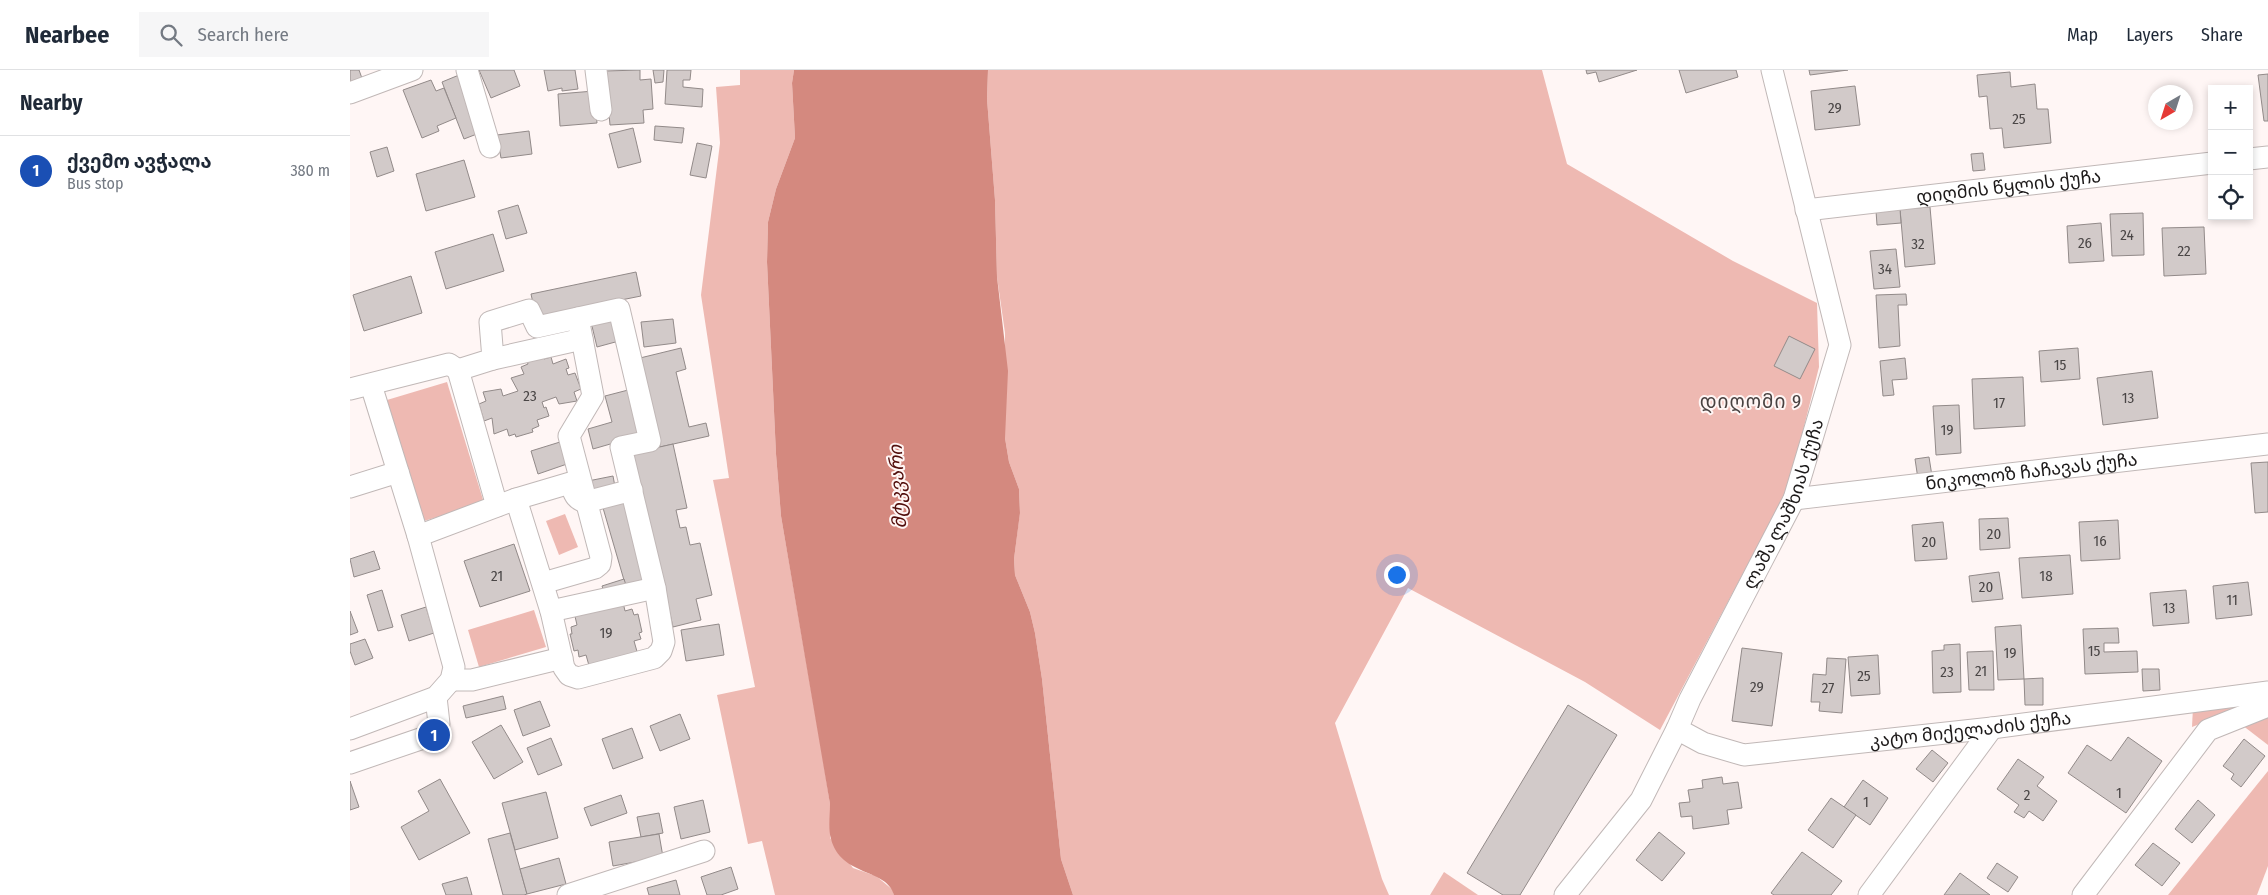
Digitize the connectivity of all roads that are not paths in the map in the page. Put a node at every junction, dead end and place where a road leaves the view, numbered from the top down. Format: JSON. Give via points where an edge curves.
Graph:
{"nodes":[{"id":1,"x":412,"y":70,"type":"edge"},
{"id":2,"x":467,"y":70,"type":"edge"},
{"id":3,"x":596,"y":70,"type":"edge"},
{"id":4,"x":1772,"y":70,"type":"edge"},
{"id":5,"x":350,"y":93,"type":"edge"},
{"id":6,"x":601,"y":110,"type":"dead end"},
{"id":7,"x":490,"y":146,"type":"dead end"},
{"id":8,"x":2268,"y":157,"type":"edge"},
{"id":9,"x":2253,"y":159,"type":"edge"},
{"id":10,"x":2208,"y":164,"type":"edge"},
{"id":11,"x":1806,"y":210,"type":"junction"},
{"id":12,"x":578,"y":318,"type":"junction"},
{"id":13,"x":582,"y":339,"type":"junction"},
{"id":14,"x":494,"y":359,"type":"junction"},
{"id":15,"x":458,"y":370,"type":"junction"},
{"id":16,"x":371,"y":385,"type":"junction"},
{"id":17,"x":350,"y":389,"type":"edge"},
{"id":18,"x":2268,"y":444,"type":"edge"},
{"id":19,"x":398,"y":472,"type":"junction"},
{"id":20,"x":350,"y":487,"type":"edge"},
{"id":21,"x":632,"y":490,"type":"junction"},
{"id":22,"x":516,"y":499,"type":"junction"},
{"id":23,"x":1794,"y":499,"type":"junction"},
{"id":24,"x":586,"y":502,"type":"junction"},
{"id":25,"x":497,"y":506,"type":"junction"},
{"id":26,"x":418,"y":536,"type":"junction"},
{"id":27,"x":543,"y":583,"type":"junction"},
{"id":28,"x":655,"y":588,"type":"junction"},
{"id":29,"x":551,"y":611,"type":"junction"},
{"id":30,"x":562,"y":658,"type":"junction"},
{"id":31,"x":451,"y":680,"type":"junction"},
{"id":32,"x":2268,"y":692,"type":"edge"},
{"id":33,"x":436,"y":697,"type":"junction"},
{"id":34,"x":2268,"y":706,"type":"edge"},
{"id":35,"x":1992,"y":728,"type":"junction"},
{"id":36,"x":350,"y":729,"type":"edge"},
{"id":37,"x":1677,"y":729,"type":"junction"},
{"id":38,"x":350,"y":763,"type":"edge"},
{"id":39,"x":704,"y":851,"type":"dead end"},
{"id":40,"x":568,"y":895,"type":"edge"},
{"id":41,"x":1565,"y":895,"type":"edge"},
{"id":42,"x":1869,"y":895,"type":"edge"},
{"id":43,"x":2083,"y":895,"type":"edge"}],
"edges":[{"from":1,"to":5,"type":"street"},
{"from":2,"to":7,"type":"street"},
{"from":3,"to":6,"type":"street"},
{"from":4,"to":11,"type":"street","name":"ლაშა ლაშხიას ქუჩა"},
{"from":8,"to":9,"type":"street"},
{"from":10,"to":11,"type":"street","name":"დიღმის წყლის ქუჩა"},
{"from":11,"to":23,"type":"street","name":"ლაშა ლაშხიას ქუჩა","via":[[1840,345]]},
{"from":12,"to":13,"type":"street"},
{"from":12,"to":14,"type":"street","via":[[538,327],[529,310],[490,322]]},
{"from":12,"to":21,"type":"street","via":[[619,309],[650,441],[621,447]]},
{"from":13,"to":14,"type":"street"},
{"from":13,"to":24,"type":"street","via":[[593,396],[569,436]]},
{"from":14,"to":15,"type":"street"},
{"from":15,"to":16,"type":"street","via":[[449,364]]},
{"from":15,"to":25,"type":"street"},
{"from":16,"to":17,"type":"street"},
{"from":16,"to":19,"type":"street"},
{"from":18,"to":23,"type":"street","name":"ნიკოლოზ ჩაჩავას ქუჩა"},
{"from":19,"to":20,"type":"street"},
{"from":19,"to":26,"type":"street"},
{"from":21,"to":24,"type":"street"},
{"from":21,"to":28,"type":"street"},
{"from":22,"to":24,"type":"street","via":[[570,482],[574,496]]},
{"from":22,"to":25,"type":"street"},
{"from":22,"to":27,"type":"street"},
{"from":23,"to":37,"type":"street","name":"ლაშა ლაშხიას ქუჩა"},
{"from":24,"to":27,"type":"street","via":[[601,557],[600,564]]},
{"from":25,"to":26,"type":"street"},
{"from":26,"to":31,"type":"street","via":[[454,667]]},
{"from":27,"to":29,"type":"street"},
{"from":28,"to":29,"type":"street"},
{"from":28,"to":30,"type":"street","via":[[664,642],[654,658],[578,678],[569,675]]},
{"from":29,"to":30,"type":"street"},
{"from":30,"to":31,"type":"street","via":[[472,680]]},
{"from":31,"to":33,"type":"street"},
{"from":32,"to":35,"type":"street","name":"კატო მიქელაძის ქუჩა"},
{"from":33,"to":36,"type":"street"},
{"from":33,"to":38,"type":"street","via":[[439,724],[432,735]]},
{"from":34,"to":43,"type":"street","via":[[2208,730]]},
{"from":35,"to":37,"type":"street","name":"კატო მიქელაძის ქუჩა","via":[[1744,755],[1703,743]]},
{"from":35,"to":42,"type":"street"},
{"from":37,"to":41,"type":"street","name":"ლაშა ლაშხიას ქუჩა","via":[[1640,800]]},
{"from":39,"to":40,"type":"street"}]}
